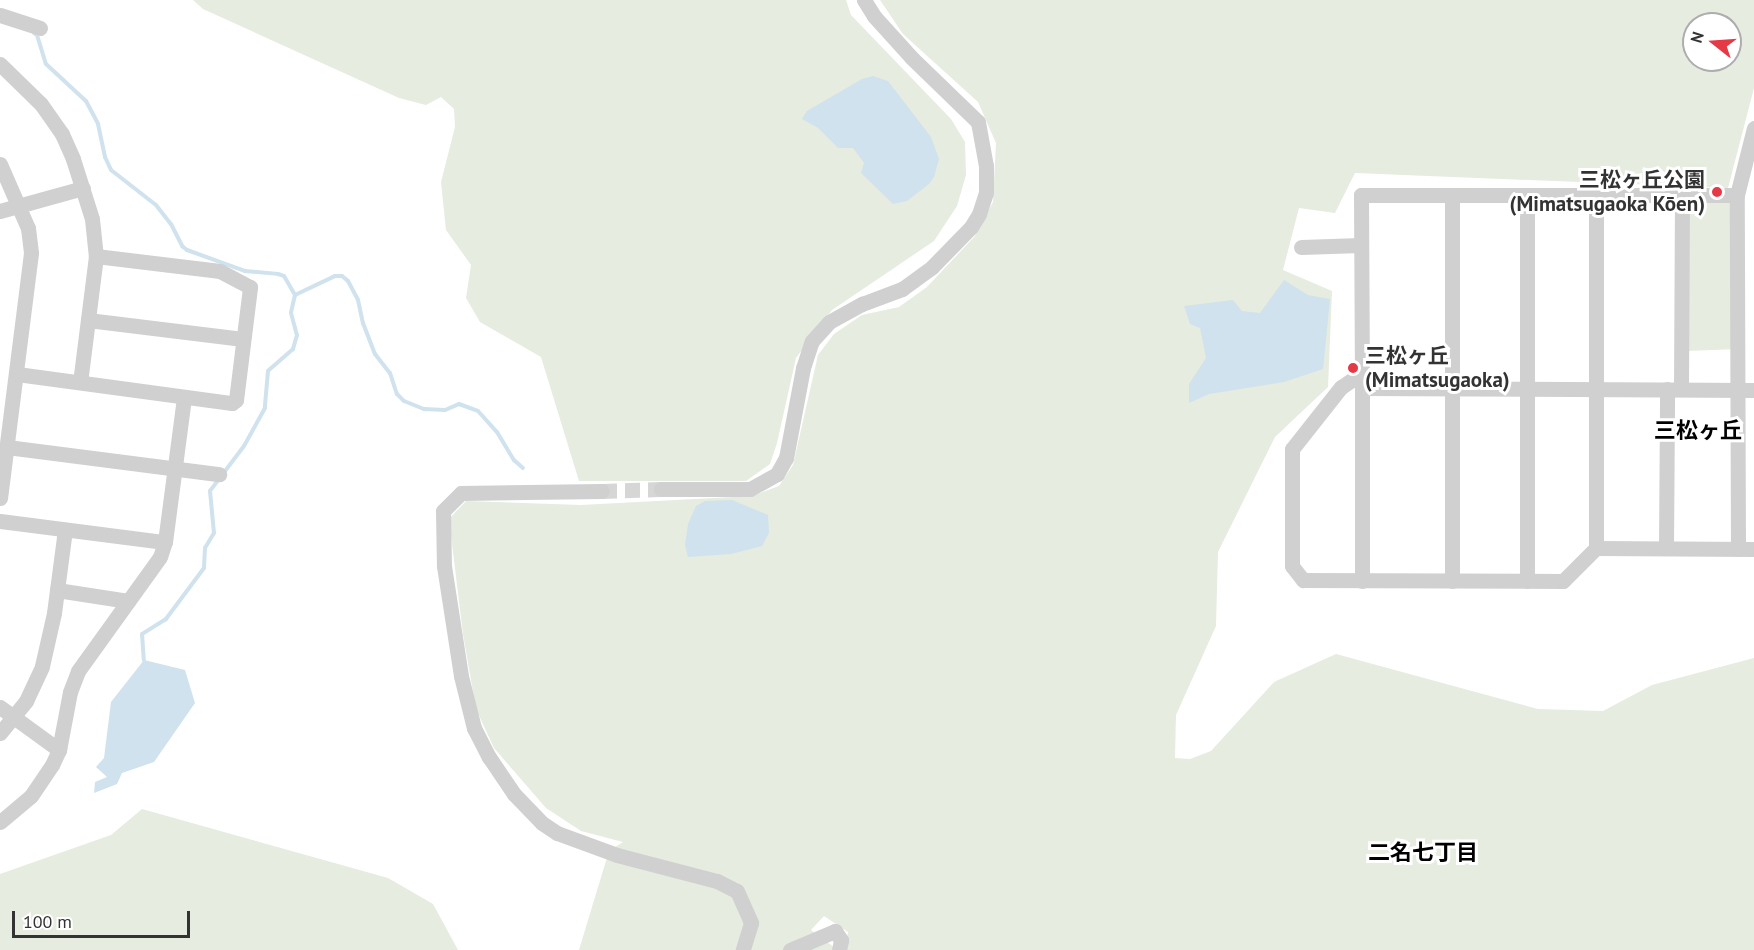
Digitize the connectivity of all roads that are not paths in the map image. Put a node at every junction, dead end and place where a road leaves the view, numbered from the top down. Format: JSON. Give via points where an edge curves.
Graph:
{"nodes":[{"id":1,"x":864,"y":0,"type":"edge"},
{"id":2,"x":0,"y":15,"type":"edge"},
{"id":3,"x":40,"y":28,"type":"dead end"},
{"id":4,"x":0,"y":64,"type":"edge"},
{"id":5,"x":1754,"y":128,"type":"edge"},
{"id":6,"x":0,"y":164,"type":"edge"},
{"id":7,"x":83,"y":188,"type":"junction"},
{"id":8,"x":1452,"y":195,"type":"junction"},
{"id":9,"x":1527,"y":195,"type":"junction"},
{"id":10,"x":1596,"y":195,"type":"junction"},
{"id":11,"x":1682,"y":195,"type":"junction"},
{"id":12,"x":1737,"y":195,"type":"junction"},
{"id":13,"x":19,"y":205,"type":"junction"},
{"id":14,"x":0,"y":211,"type":"edge"},
{"id":15,"x":1361,"y":245,"type":"junction"},
{"id":16,"x":1301,"y":247,"type":"dead end"},
{"id":17,"x":96,"y":256,"type":"junction"},
{"id":18,"x":88,"y":320,"type":"junction"},
{"id":19,"x":243,"y":339,"type":"junction"},
{"id":20,"x":1747,"y":354,"type":"edge"},
{"id":21,"x":1362,"y":373,"type":"junction"},
{"id":22,"x":17,"y":374,"type":"junction"},
{"id":23,"x":80,"y":382,"type":"junction"},
{"id":24,"x":1362,"y":388,"type":"junction"},
{"id":25,"x":1451,"y":388,"type":"junction"},
{"id":26,"x":1527,"y":388,"type":"junction"},
{"id":27,"x":1674,"y":388,"type":"junction"},
{"id":28,"x":1596,"y":389,"type":"junction"},
{"id":29,"x":1747,"y":390,"type":"edge"},
{"id":30,"x":184,"y":397,"type":"junction"},
{"id":31,"x":7,"y":399,"type":"edge"},
{"id":32,"x":7,"y":447,"type":"junction"},
{"id":33,"x":175,"y":469,"type":"junction"},
{"id":34,"x":219,"y":474,"type":"dead end"},
{"id":35,"x":661,"y":489,"type":"tunnel mouth"},
{"id":36,"x":602,"y":491,"type":"tunnel mouth"},
{"id":37,"x":0,"y":493,"type":"edge"},
{"id":38,"x":0,"y":521,"type":"edge"},
{"id":39,"x":65,"y":530,"type":"junction"},
{"id":40,"x":165,"y":542,"type":"junction"},
{"id":41,"x":1596,"y":548,"type":"junction"},
{"id":42,"x":1666,"y":548,"type":"junction"},
{"id":43,"x":1738,"y":549,"type":"junction"},
{"id":44,"x":1754,"y":549,"type":"edge"},
{"id":45,"x":1362,"y":581,"type":"junction"},
{"id":46,"x":1452,"y":581,"type":"junction"},
{"id":47,"x":1527,"y":581,"type":"junction"},
{"id":48,"x":57,"y":590,"type":"junction"},
{"id":49,"x":128,"y":601,"type":"junction"},
{"id":50,"x":0,"y":707,"type":"edge"},
{"id":51,"x":14,"y":717,"type":"junction"},
{"id":52,"x":0,"y":733,"type":"edge"},
{"id":53,"x":59,"y":750,"type":"junction"},
{"id":54,"x":0,"y":822,"type":"edge"},
{"id":55,"x":743,"y":950,"type":"edge"},
{"id":56,"x":790,"y":950,"type":"edge"},
{"id":57,"x":839,"y":950,"type":"edge"}],
"edges":[{"from":1,"to":35,"type":"street","via":[[911,57],[978,122],[986,166],[986,193],[979,214],[932,267],[902,289],[829,322],[812,341],[786,458],[777,474],[750,489]]},
{"from":2,"to":3,"type":"street"},
{"from":4,"to":7,"type":"street","via":[[41,104],[57,127]]},
{"from":5,"to":12,"type":"street"},
{"from":6,"to":13,"type":"street"},
{"from":7,"to":13,"type":"street"},
{"from":7,"to":17,"type":"street","via":[[92,219]]},
{"from":8,"to":9,"type":"street"},
{"from":8,"to":15,"type":"street","via":[[1361,195]]},
{"from":8,"to":25,"type":"street"},
{"from":9,"to":10,"type":"street"},
{"from":9,"to":26,"type":"street"},
{"from":10,"to":11,"type":"street"},
{"from":10,"to":28,"type":"street"},
{"from":11,"to":12,"type":"street"},
{"from":11,"to":27,"type":"street"},
{"from":12,"to":20,"type":"street"},
{"from":13,"to":14,"type":"street"},
{"from":13,"to":22,"type":"street","via":[[28,228],[31,253]]},
{"from":15,"to":16,"type":"street"},
{"from":15,"to":21,"type":"street"},
{"from":17,"to":18,"type":"street"},
{"from":17,"to":19,"type":"street","via":[[220,271],[246,283],[250,287]]},
{"from":18,"to":19,"type":"street"},
{"from":18,"to":23,"type":"street"},
{"from":19,"to":30,"type":"street","via":[[236,400],[232,403]]},
{"from":20,"to":29,"type":"street"},
{"from":21,"to":24,"type":"street"},
{"from":21,"to":45,"type":"street","via":[[1341,387],[1292,449],[1292,566],[1303,580]]},
{"from":22,"to":23,"type":"street"},
{"from":22,"to":31,"type":"street"},
{"from":23,"to":30,"type":"street"},
{"from":24,"to":25,"type":"street"},
{"from":24,"to":45,"type":"street"},
{"from":25,"to":26,"type":"street"},
{"from":25,"to":46,"type":"street"},
{"from":26,"to":28,"type":"street"},
{"from":26,"to":47,"type":"street"},
{"from":27,"to":28,"type":"street"},
{"from":27,"to":29,"type":"street"},
{"from":27,"to":42,"type":"street"},
{"from":28,"to":41,"type":"street"},
{"from":29,"to":43,"type":"street"},
{"from":30,"to":33,"type":"street"},
{"from":31,"to":32,"type":"street"},
{"from":32,"to":33,"type":"street"},
{"from":32,"to":37,"type":"street"},
{"from":33,"to":34,"type":"street"},
{"from":33,"to":40,"type":"street"},
{"from":36,"to":55,"type":"street","via":[[461,493],[443,511],[446,577],[461,676],[474,728],[514,794],[557,833],[617,855],[717,881],[737,891],[752,923]]},
{"from":38,"to":39,"type":"street"},
{"from":39,"to":40,"type":"street"},
{"from":39,"to":48,"type":"street"},
{"from":40,"to":49,"type":"street","via":[[154,570]]},
{"from":41,"to":42,"type":"street"},
{"from":41,"to":47,"type":"street","via":[[1563,581]]},
{"from":42,"to":43,"type":"street"},
{"from":43,"to":44,"type":"street"},
{"from":45,"to":46,"type":"street"},
{"from":46,"to":47,"type":"street"},
{"from":48,"to":49,"type":"street"},
{"from":48,"to":51,"type":"street","via":[[42,666]]},
{"from":49,"to":53,"type":"street","via":[[78,671],[63,718]]},
{"from":50,"to":51,"type":"street"},
{"from":51,"to":52,"type":"street"},
{"from":51,"to":53,"type":"street"},
{"from":53,"to":54,"type":"street","via":[[31,796]]},
{"from":56,"to":57,"type":"street","via":[[835,931],[841,940]]}]}
